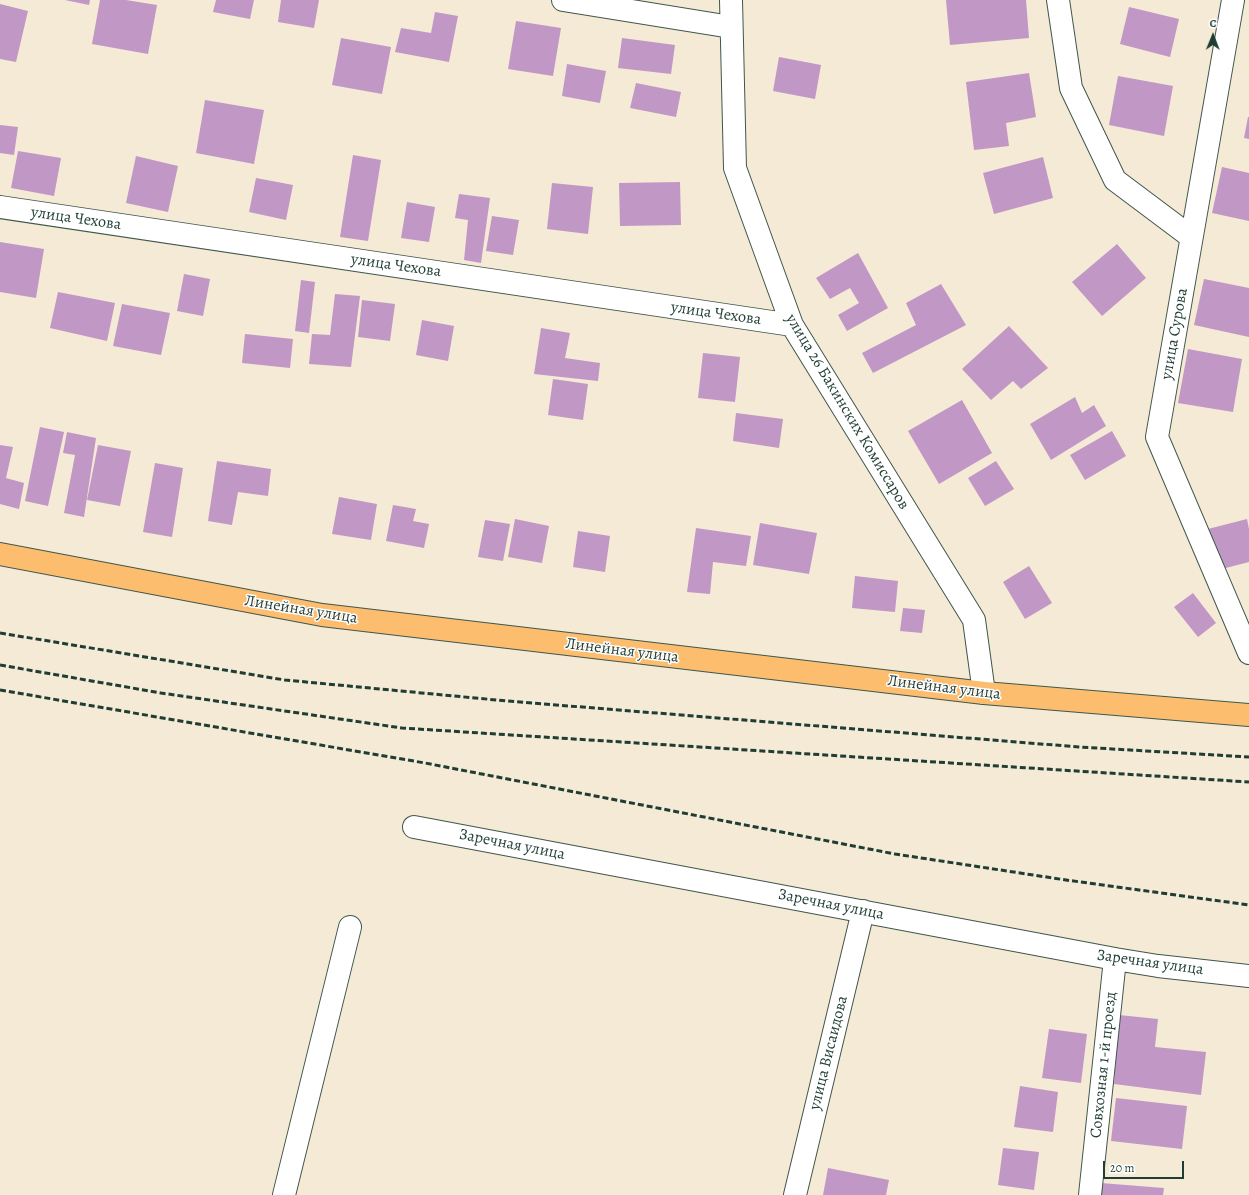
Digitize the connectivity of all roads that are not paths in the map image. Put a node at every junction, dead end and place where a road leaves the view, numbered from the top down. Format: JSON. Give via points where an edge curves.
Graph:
{"nodes":[{"id":1,"x":563,"y":0,"type":"edge"},
{"id":2,"x":731,"y":0,"type":"edge"},
{"id":3,"x":1058,"y":0,"type":"edge"},
{"id":4,"x":1233,"y":0,"type":"edge"},
{"id":5,"x":731,"y":27,"type":"junction"},
{"id":6,"x":0,"y":207,"type":"edge"},
{"id":7,"x":1192,"y":237,"type":"junction"},
{"id":8,"x":792,"y":325,"type":"junction"},
{"id":9,"x":0,"y":554,"type":"edge"},
{"id":10,"x":1249,"y":653,"type":"edge"},
{"id":11,"x":984,"y":693,"type":"junction"},
{"id":12,"x":1249,"y":715,"type":"edge"},
{"id":13,"x":414,"y":827,"type":"dead end"},
{"id":14,"x":863,"y":911,"type":"junction"},
{"id":15,"x":350,"y":927,"type":"dead end"},
{"id":16,"x":1115,"y":959,"type":"junction"},
{"id":17,"x":1249,"y":976,"type":"edge"},
{"id":18,"x":284,"y":1195,"type":"edge"},
{"id":19,"x":795,"y":1195,"type":"edge"},
{"id":20,"x":1090,"y":1195,"type":"edge"}],
"edges":[{"from":1,"to":5,"type":"street"},
{"from":2,"to":5,"type":"street","name":"улица 26 Бакинских Комиссаров"},
{"from":3,"to":7,"type":"street","via":[[1071,88],[1115,180]]},
{"from":4,"to":7,"type":"street","name":"улица Сурова"},
{"from":5,"to":8,"type":"street","name":"улица 26 Бакинских Комиссаров","via":[[735,168]]},
{"from":6,"to":8,"type":"street","name":"улица Чехова"},
{"from":7,"to":10,"type":"street","name":"улица Сурова","via":[[1156,437]]},
{"from":8,"to":11,"type":"street","name":"улица 26 Бакинских Комиссаров","via":[[974,620]]},
{"from":9,"to":11,"type":"main road","name":"Линейная улица","via":[[322,616]]},
{"from":11,"to":12,"type":"main road","name":"Линейная улица"},
{"from":13,"to":14,"type":"street","name":"Заречная улица"},
{"from":14,"to":16,"type":"street","name":"Заречная улица"},
{"from":14,"to":19,"type":"street","name":"улица Висаидова"},
{"from":15,"to":18,"type":"street"},
{"from":16,"to":17,"type":"street","name":"Заречная улица"},
{"from":16,"to":20,"type":"street","name":"Совхозная 1-й проезд"}]}
